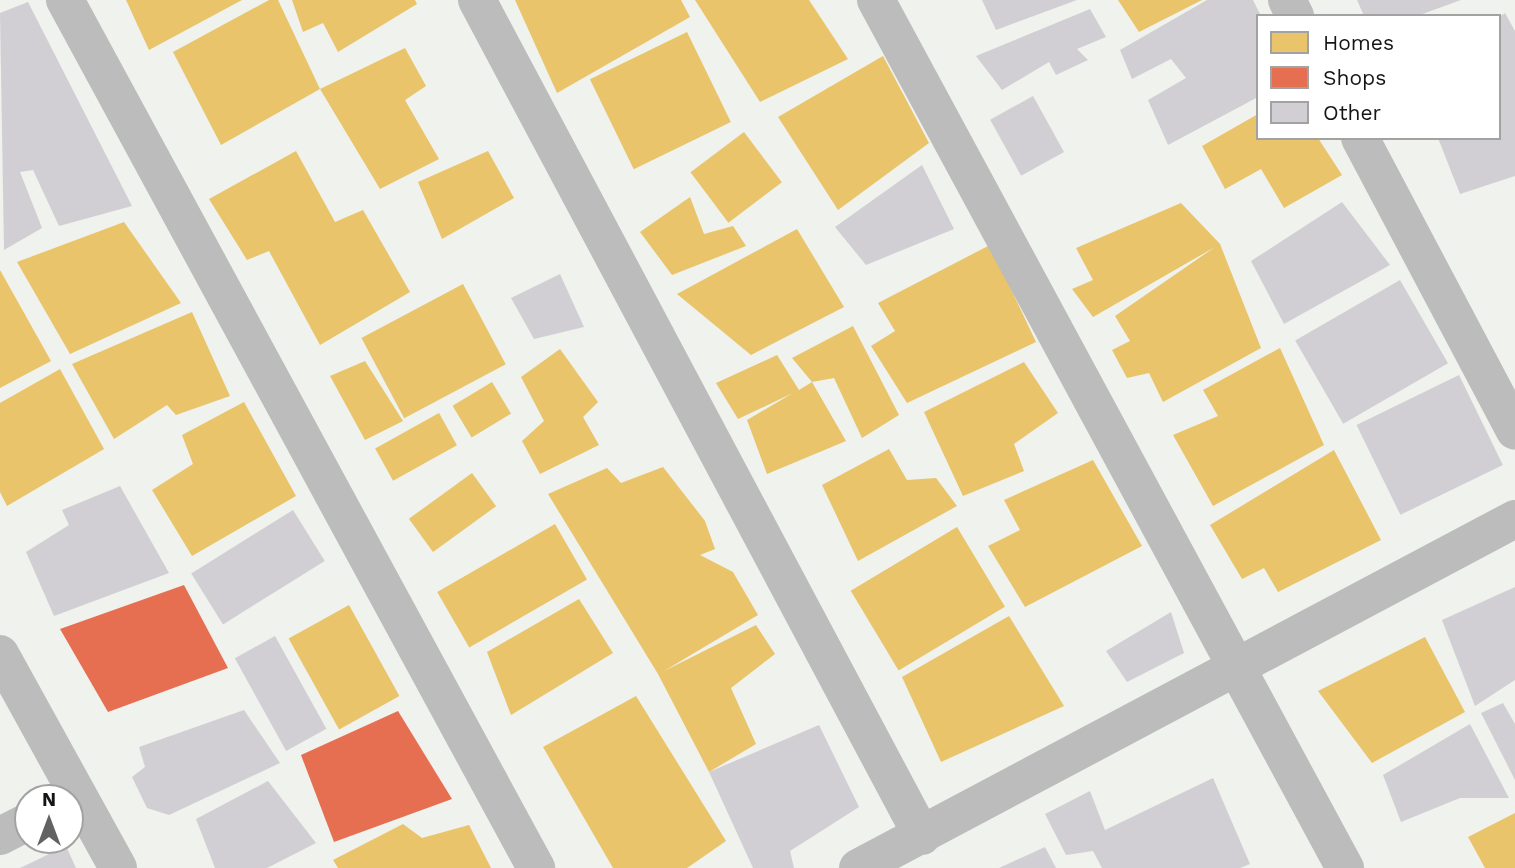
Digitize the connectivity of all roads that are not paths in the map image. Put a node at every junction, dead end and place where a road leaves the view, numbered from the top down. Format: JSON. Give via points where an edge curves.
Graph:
{"nodes":[{"id":1,"x":65,"y":0,"type":"edge"},
{"id":2,"x":477,"y":0,"type":"edge"},
{"id":3,"x":876,"y":0,"type":"edge"},
{"id":4,"x":1361,"y":140,"type":"edge"},
{"id":5,"x":1515,"y":431,"type":"edge"},
{"id":6,"x":1515,"y":519,"type":"edge"},
{"id":7,"x":0,"y":654,"type":"edge"},
{"id":8,"x":1235,"y":667,"type":"junction"},
{"id":9,"x":66,"y":784,"type":"edge"},
{"id":10,"x":84,"y":815,"type":"edge"},
{"id":11,"x":922,"y":836,"type":"junction"},
{"id":12,"x":118,"y":868,"type":"edge"},
{"id":13,"x":536,"y":868,"type":"edge"},
{"id":14,"x":858,"y":868,"type":"edge"},
{"id":15,"x":1345,"y":868,"type":"edge"}],
"edges":[{"from":1,"to":13,"type":"street"},
{"from":2,"to":11,"type":"street"},
{"from":3,"to":8,"type":"street"},
{"from":4,"to":5,"type":"street"},
{"from":6,"to":8,"type":"street"},
{"from":7,"to":9,"type":"street"},
{"from":8,"to":11,"type":"street"},
{"from":8,"to":15,"type":"street"},
{"from":10,"to":12,"type":"street"},
{"from":11,"to":14,"type":"street"}]}
